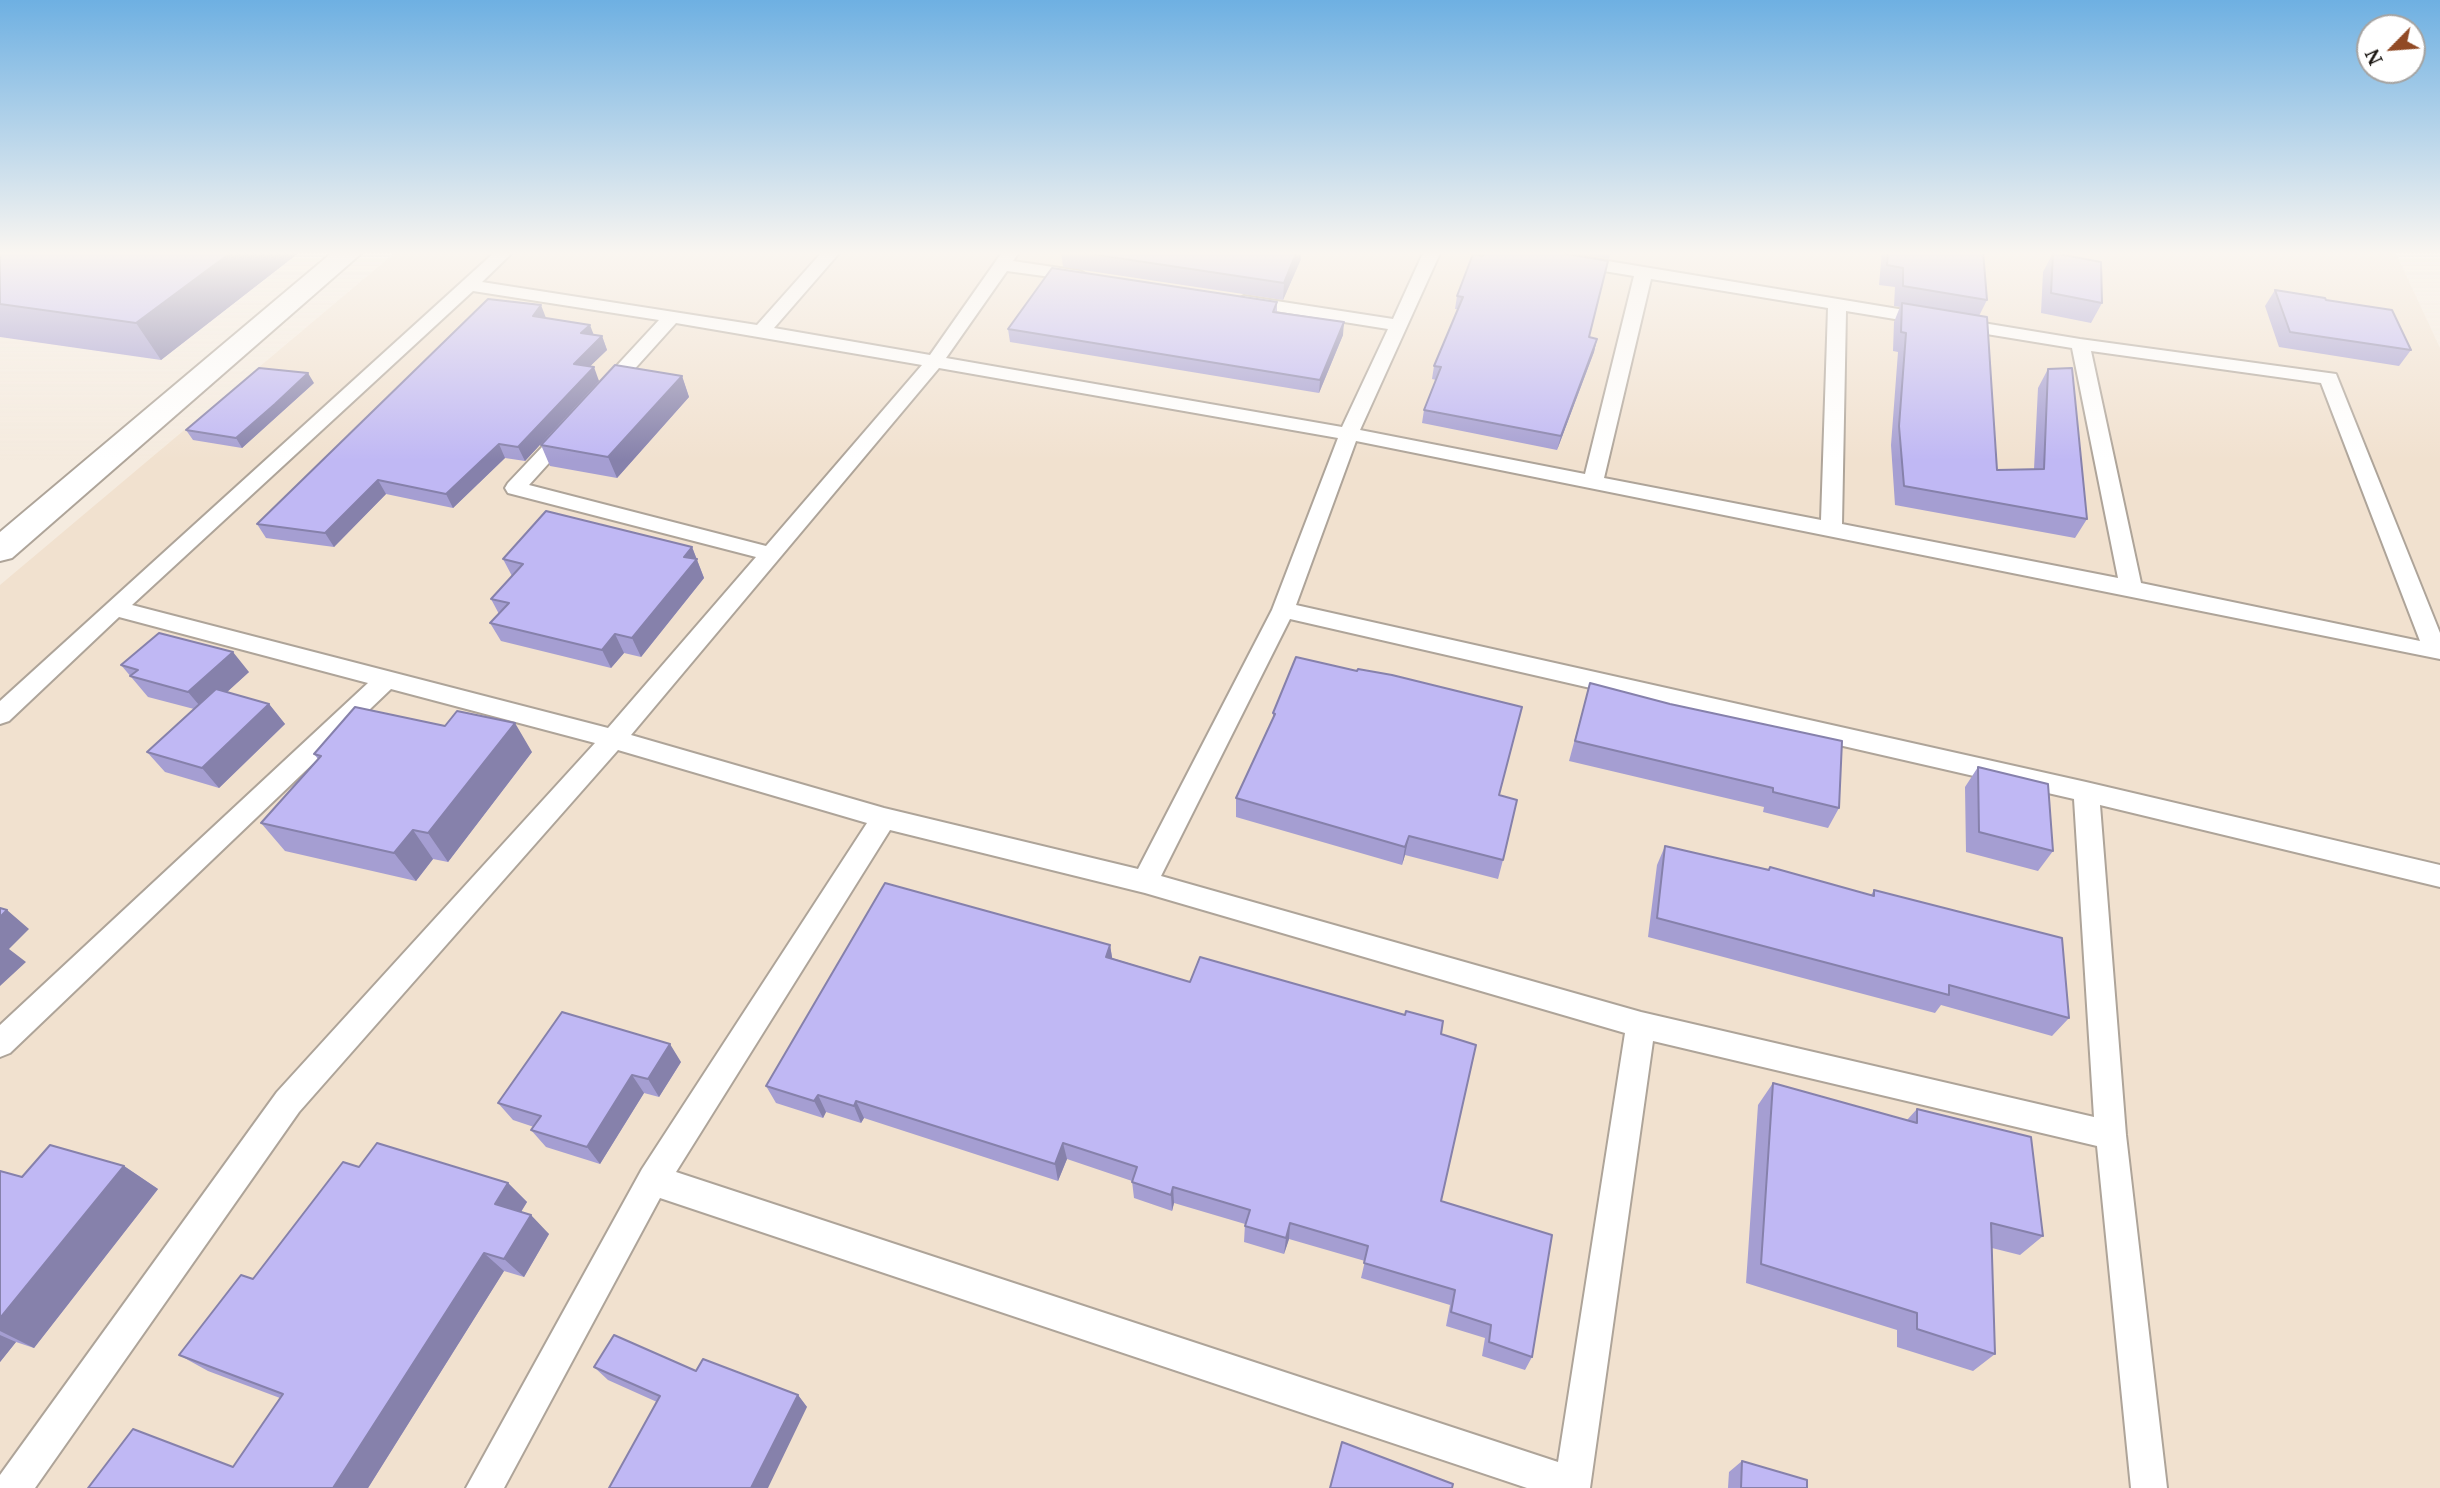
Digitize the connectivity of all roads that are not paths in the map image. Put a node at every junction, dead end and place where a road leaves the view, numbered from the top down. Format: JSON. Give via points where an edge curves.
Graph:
{"nodes":[{"id":1,"x":269,"y":320,"type":"edge"},
{"id":2,"x":430,"y":320,"type":"edge"},
{"id":3,"x":669,"y":320,"type":"edge"},
{"id":4,"x":688,"y":320,"type":"edge"},
{"id":5,"x":771,"y":320,"type":"edge"},
{"id":6,"x":963,"y":320,"type":"edge"},
{"id":7,"x":1369,"y":320,"type":"edge"},
{"id":8,"x":1401,"y":320,"type":"edge"},
{"id":9,"x":1632,"y":320,"type":"edge"},
{"id":10,"x":1837,"y":320,"type":"edge"},
{"id":11,"x":1941,"y":320,"type":"edge"},
{"id":12,"x":1399,"y":325,"type":"junction"},
{"id":13,"x":761,"y":331,"type":"junction"},
{"id":14,"x":2080,"y":344,"type":"junction"},
{"id":15,"x":934,"y":362,"type":"junction"},
{"id":16,"x":1349,"y":434,"type":"junction"},
{"id":17,"x":1593,"y":481,"type":"junction"},
{"id":18,"x":1831,"y":529,"type":"junction"},
{"id":19,"x":0,"y":550,"type":"edge"},
{"id":20,"x":771,"y":554,"type":"junction"},
{"id":21,"x":2131,"y":588,"type":"junction"},
{"id":22,"x":115,"y":608,"type":"junction"},
{"id":23,"x":1283,"y":610,"type":"junction"},
{"id":24,"x":385,"y":681,"type":"junction"},
{"id":25,"x":0,"y":715,"type":"edge"},
{"id":26,"x":613,"y":739,"type":"junction"},
{"id":27,"x":2086,"y":792,"type":"junction"},
{"id":28,"x":884,"y":818,"type":"junction"},
{"id":29,"x":2440,"y":876,"type":"edge"},
{"id":30,"x":1145,"y":882,"type":"junction"},
{"id":31,"x":1641,"y":1025,"type":"junction"},
{"id":32,"x":0,"y":1044,"type":"edge"},
{"id":33,"x":2110,"y":1135,"type":"junction"},
{"id":34,"x":653,"y":1180,"type":"junction"},
{"id":35,"x":1572,"y":1486,"type":"edge"},
{"id":36,"x":13,"y":1488,"type":"edge"},
{"id":37,"x":484,"y":1488,"type":"edge"},
{"id":38,"x":2149,"y":1488,"type":"edge"}],
"edges":[{"from":1,"to":19,"type":"street"},
{"from":2,"to":22,"type":"lane"},
{"from":3,"to":20,"type":"lane","via":[[515,488]]},
{"from":4,"to":13,"type":"lane"},
{"from":5,"to":13,"type":"lane"},
{"from":6,"to":15,"type":"lane"},
{"from":7,"to":12,"type":"lane"},
{"from":8,"to":12,"type":"lane"},
{"from":9,"to":17,"type":"lane"},
{"from":10,"to":18,"type":"lane"},
{"from":11,"to":14,"type":"lane"},
{"from":12,"to":16,"type":"lane"},
{"from":13,"to":15,"type":"lane"},
{"from":14,"to":21,"type":"lane"},
{"from":14,"to":21,"type":"lane","via":[[2329,378],[2436,652]]},
{"from":15,"to":16,"type":"lane"},
{"from":15,"to":20,"type":"lane"},
{"from":16,"to":17,"type":"lane"},
{"from":16,"to":23,"type":"lane"},
{"from":17,"to":18,"type":"lane"},
{"from":18,"to":21,"type":"lane"},
{"from":20,"to":26,"type":"lane"},
{"from":22,"to":24,"type":"lane"},
{"from":22,"to":25,"type":"lane"},
{"from":23,"to":27,"type":"lane"},
{"from":23,"to":30,"type":"lane"},
{"from":24,"to":26,"type":"lane"},
{"from":24,"to":32,"type":"lane"},
{"from":26,"to":28,"type":"lane"},
{"from":26,"to":36,"type":"lane","via":[[288,1102]]},
{"from":27,"to":29,"type":"lane"},
{"from":27,"to":33,"type":"lane"},
{"from":28,"to":30,"type":"lane"},
{"from":28,"to":34,"type":"lane"},
{"from":30,"to":31,"type":"lane"},
{"from":31,"to":33,"type":"lane"},
{"from":31,"to":35,"type":"lane"},
{"from":33,"to":38,"type":"lane"},
{"from":34,"to":35,"type":"lane"},
{"from":34,"to":37,"type":"lane"}]}
